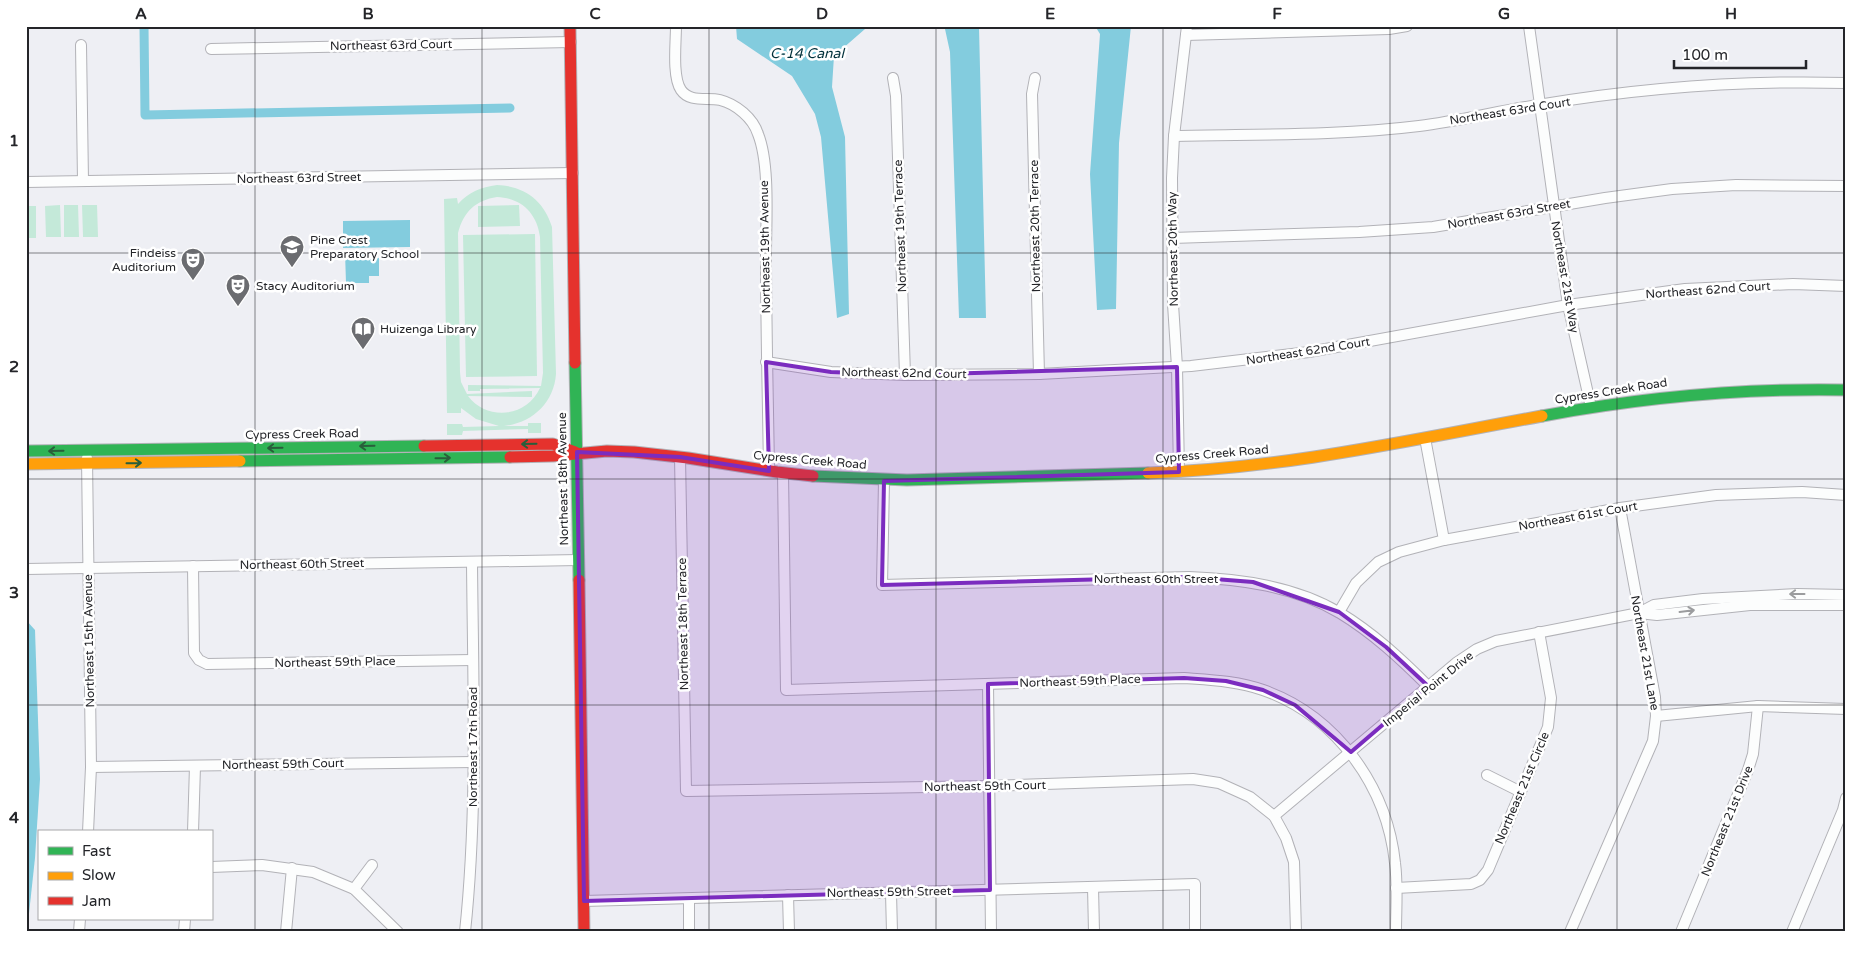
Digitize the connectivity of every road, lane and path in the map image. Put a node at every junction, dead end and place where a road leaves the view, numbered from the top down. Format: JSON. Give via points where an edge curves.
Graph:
{"nodes":[{"id":1,"x":570,"y":26,"type":"edge"},
{"id":2,"x":676,"y":26,"type":"edge"},
{"id":3,"x":1407,"y":26,"type":"edge"},
{"id":4,"x":1529,"y":26,"type":"edge"},
{"id":5,"x":1186,"y":30,"type":"edge"},
{"id":6,"x":571,"y":42,"type":"junction"},
{"id":7,"x":81,"y":45,"type":"dead end"},
{"id":8,"x":211,"y":49,"type":"dead end"},
{"id":9,"x":893,"y":78,"type":"dead end"},
{"id":10,"x":1035,"y":78,"type":"dead end"},
{"id":11,"x":1846,"y":83,"type":"edge"},
{"id":12,"x":1539,"y":105,"type":"junction"},
{"id":13,"x":1174,"y":136,"type":"junction"},
{"id":14,"x":573,"y":173,"type":"junction"},
{"id":15,"x":83,"y":181,"type":"junction"},
{"id":16,"x":26,"y":182,"type":"edge"},
{"id":17,"x":1846,"y":186,"type":"edge"},
{"id":18,"x":1554,"y":207,"type":"junction"},
{"id":19,"x":1172,"y":238,"type":"junction"},
{"id":20,"x":1846,"y":286,"type":"edge"},
{"id":21,"x":1568,"y":304,"type":"junction"},
{"id":22,"x":766,"y":362,"type":"junction"},
{"id":23,"x":1177,"y":367,"type":"junction"},
{"id":24,"x":1039,"y":374,"type":"junction"},
{"id":25,"x":905,"y":375,"type":"junction"},
{"id":26,"x":1846,"y":390,"type":"edge"},
{"id":27,"x":1591,"y":407,"type":"junction"},
{"id":28,"x":1425,"y":438,"type":"junction"},
{"id":29,"x":87,"y":450,"type":"junction"},
{"id":30,"x":26,"y":451,"type":"edge"},
{"id":31,"x":577,"y":452,"type":"junction"},
{"id":32,"x":680,"y":458,"type":"junction"},
{"id":33,"x":26,"y":464,"type":"edge"},
{"id":34,"x":87,"y":464,"type":"junction"},
{"id":35,"x":769,"y":472,"type":"junction"},
{"id":36,"x":1179,"y":472,"type":"junction"},
{"id":37,"x":783,"y":473,"type":"junction"},
{"id":38,"x":884,"y":481,"type":"junction"},
{"id":39,"x":1846,"y":495,"type":"edge"},
{"id":40,"x":1620,"y":508,"type":"junction"},
{"id":41,"x":1444,"y":540,"type":"junction"},
{"id":42,"x":579,"y":560,"type":"junction"},
{"id":43,"x":472,"y":562,"type":"junction"},
{"id":44,"x":193,"y":566,"type":"junction"},
{"id":45,"x":88,"y":568,"type":"junction"},
{"id":46,"x":26,"y":569,"type":"edge"},
{"id":47,"x":1846,"y":595,"type":"edge"},
{"id":48,"x":1816,"y":599,"type":"junction"},
{"id":49,"x":1846,"y":605,"type":"edge"},
{"id":50,"x":1339,"y":612,"type":"junction"},
{"id":51,"x":1639,"y":613,"type":"junction"},
{"id":52,"x":1539,"y":632,"type":"junction"},
{"id":53,"x":473,"y":660,"type":"junction"},
{"id":54,"x":988,"y":684,"type":"junction"},
{"id":55,"x":1428,"y":686,"type":"junction"},
{"id":56,"x":1758,"y":706,"type":"junction"},
{"id":57,"x":1846,"y":709,"type":"edge"},
{"id":58,"x":1656,"y":716,"type":"junction"},
{"id":59,"x":1351,"y":752,"type":"junction"},
{"id":60,"x":474,"y":762,"type":"junction"},
{"id":61,"x":195,"y":766,"type":"junction"},
{"id":62,"x":91,"y":767,"type":"junction"},
{"id":63,"x":1487,"y":774,"type":"dead end"},
{"id":64,"x":989,"y":786,"type":"junction"},
{"id":65,"x":686,"y":790,"type":"joint"},
{"id":66,"x":1521,"y":792,"type":"junction"},
{"id":67,"x":1846,"y":798,"type":"edge"},
{"id":68,"x":1274,"y":816,"type":"junction"},
{"id":69,"x":88,"y":830,"type":"edge"},
{"id":70,"x":193,"y":830,"type":"edge"},
{"id":71,"x":372,"y":865,"type":"dead end"},
{"id":72,"x":212,"y":867,"type":"edge"},
{"id":73,"x":292,"y":868,"type":"junction"},
{"id":74,"x":1093,"y":887,"type":"junction"},
{"id":75,"x":1396,"y":888,"type":"junction"},
{"id":76,"x":354,"y":889,"type":"junction"},
{"id":77,"x":990,"y":890,"type":"junction"},
{"id":78,"x":891,"y":893,"type":"junction"},
{"id":79,"x":788,"y":895,"type":"junction"},
{"id":80,"x":689,"y":899,"type":"junction"},
{"id":81,"x":584,"y":901,"type":"junction"},
{"id":82,"x":286,"y":932,"type":"edge"},
{"id":83,"x":398,"y":932,"type":"edge"},
{"id":84,"x":465,"y":932,"type":"edge"},
{"id":85,"x":584,"y":932,"type":"edge"},
{"id":86,"x":689,"y":932,"type":"edge"},
{"id":87,"x":789,"y":932,"type":"edge"},
{"id":88,"x":892,"y":932,"type":"edge"},
{"id":89,"x":991,"y":932,"type":"edge"},
{"id":90,"x":1094,"y":932,"type":"edge"},
{"id":91,"x":1195,"y":932,"type":"edge"},
{"id":92,"x":1296,"y":932,"type":"edge"},
{"id":93,"x":1396,"y":932,"type":"edge"},
{"id":94,"x":1570,"y":932,"type":"edge"},
{"id":95,"x":1681,"y":932,"type":"edge"},
{"id":96,"x":1792,"y":932,"type":"edge"}],
"edges":[{"from":1,"to":6,"type":"street","name":"Northeast 18th Avenue"},
{"from":2,"to":22,"type":"street","name":"Northeast 19th Avenue","via":[[676,76],[680,90],[698,100],[719,100],[734,106],[752,121],[763,149]]},
{"from":3,"to":5,"type":"street","via":[[1388,29]]},
{"from":4,"to":12,"type":"street","name":"Northeast 21st Way"},
{"from":5,"to":13,"type":"street","name":"Northeast 20th Way"},
{"from":6,"to":8,"type":"street","name":"Northeast 63rd Court"},
{"from":6,"to":14,"type":"street","name":"Northeast 18th Avenue"},
{"from":7,"to":15,"type":"street"},
{"from":9,"to":25,"type":"street","name":"Northeast 19th Terrace"},
{"from":10,"to":24,"type":"street","name":"Northeast 20th Terrace","via":[[1032,94]]},
{"from":11,"to":12,"type":"street","name":"Northeast 63rd Court","via":[[1730,83]]},
{"from":12,"to":13,"type":"street","name":"Northeast 63rd Court","via":[[1422,126],[1370,131]]},
{"from":12,"to":18,"type":"street","name":"Northeast 21st Way"},
{"from":13,"to":19,"type":"street","name":"Northeast 20th Way"},
{"from":14,"to":15,"type":"street","name":"Northeast 63rd Street"},
{"from":14,"to":31,"type":"street","name":"Northeast 18th Avenue"},
{"from":15,"to":16,"type":"street","name":"Northeast 63rd Street"},
{"from":17,"to":18,"type":"street","name":"Northeast 63rd Street","via":[[1672,188]]},
{"from":18,"to":19,"type":"street","name":"Northeast 63rd Street","via":[[1433,227]]},
{"from":18,"to":21,"type":"street","name":"Northeast 21st Way"},
{"from":19,"to":23,"type":"street","name":"Northeast 20th Way"},
{"from":20,"to":21,"type":"street","name":"Northeast 62nd Court","via":[[1793,284],[1685,289]]},
{"from":21,"to":23,"type":"street","name":"Northeast 62nd Court","via":[[1309,352]]},
{"from":21,"to":27,"type":"street","name":"Northeast 21st Way"},
{"from":22,"to":25,"type":"street","name":"Northeast 62nd Court","via":[[831,372]]},
{"from":22,"to":35,"type":"street","name":"Northeast 19th Avenue"},
{"from":23,"to":24,"type":"street","name":"Northeast 62nd Court"},
{"from":23,"to":36,"type":"street","name":"Northeast 20th Way"},
{"from":24,"to":25,"type":"street","name":"Northeast 62nd Court"},
{"from":26,"to":27,"type":"street","name":"Cypress Creek Road","via":[[1743,390]]},
{"from":27,"to":28,"type":"street","name":"Cypress Creek Road"},
{"from":28,"to":36,"type":"street","name":"Cypress Creek Road","via":[[1302,459]]},
{"from":28,"to":41,"type":"street"},
{"from":29,"to":30,"type":"street","name":"Cypress Creek Road","one_way":true},
{"from":31,"to":29,"type":"street","name":"Cypress Creek Road","one_way":true,"via":[[553,444]]},
{"from":29,"to":34,"type":"street","name":"Northeast 15th Avenue"},
{"from":31,"to":32,"type":"street","name":"Cypress Creek Road"},
{"from":34,"to":31,"type":"street","name":"Cypress Creek Road","one_way":true,"via":[[553,456]]},
{"from":31,"to":42,"type":"street","name":"Northeast 18th Avenue"},
{"from":32,"to":35,"type":"street","name":"Cypress Creek Road"},
{"from":32,"to":65,"type":"street","name":"Northeast 18th Terrace"},
{"from":33,"to":34,"type":"street","name":"Cypress Creek Road"},
{"from":34,"to":45,"type":"street","name":"Northeast 15th Avenue"},
{"from":35,"to":37,"type":"street","name":"Cypress Creek Road"},
{"from":36,"to":38,"type":"street","name":"Cypress Creek Road"},
{"from":37,"to":38,"type":"street","name":"Cypress Creek Road"},
{"from":37,"to":54,"type":"street","name":"Northeast 59th Place","via":[[786,690]]},
{"from":38,"to":50,"type":"street","name":"Northeast 60th Street","via":[[882,585],[1220,578],[1285,590]]},
{"from":39,"to":40,"type":"street","name":"Northeast 61st Court","via":[[1802,492],[1716,494]]},
{"from":40,"to":41,"type":"street","name":"Northeast 61st Court"},
{"from":40,"to":51,"type":"street","name":"Northeast 21st Lane"},
{"from":41,"to":50,"type":"street","name":"Northeast 61st Court","via":[[1399,552],[1378,562],[1356,584]]},
{"from":42,"to":43,"type":"street","name":"Northeast 60th Street"},
{"from":42,"to":81,"type":"street","name":"Northeast 18th Avenue"},
{"from":43,"to":44,"type":"street","name":"Northeast 60th Street"},
{"from":43,"to":53,"type":"street","name":"Northeast 17th Road"},
{"from":44,"to":45,"type":"street","name":"Northeast 60th Street"},
{"from":44,"to":53,"type":"street","name":"Northeast 59th Place","via":[[194,653],[207,664]]},
{"from":45,"to":46,"type":"street","name":"Northeast 60th Street"},
{"from":45,"to":62,"type":"street","name":"Northeast 15th Avenue"},
{"from":47,"to":48,"type":"street","name":"Imperial Point Drive"},
{"from":48,"to":49,"type":"street","name":"Imperial Point Drive"},
{"from":48,"to":51,"type":"street","name":"Imperial Point Drive","via":[[1750,596],[1703,599],[1654,605]]},
{"from":50,"to":55,"type":"street","name":"Northeast 60th Street","via":[[1386,647]]},
{"from":51,"to":52,"type":"street","name":"Imperial Point Drive"},
{"from":51,"to":58,"type":"street","name":"Northeast 21st Lane"},
{"from":52,"to":55,"type":"street","name":"Imperial Point Drive","via":[[1496,641],[1477,649]]},
{"from":52,"to":66,"type":"street","name":"Northeast 21st Circle","via":[[1550,714],[1548,727]]},
{"from":53,"to":60,"type":"street","name":"Northeast 17th Road"},
{"from":54,"to":59,"type":"street","name":"Northeast 59th Place","via":[[1184,678],[1226,681],[1263,690],[1295,705],[1322,724]]},
{"from":54,"to":64,"type":"street"},
{"from":55,"to":59,"type":"street","name":"Imperial Point Drive"},
{"from":56,"to":57,"type":"street"},
{"from":56,"to":58,"type":"street"},
{"from":56,"to":95,"type":"street","name":"Northeast 21st Drive","via":[[1748,770]]},
{"from":58,"to":94,"type":"street","name":"Northeast 21st Lane","via":[[1653,741]]},
{"from":59,"to":68,"type":"street","name":"Imperial Point Drive"},
{"from":59,"to":75,"type":"street","via":[[1380,802],[1395,863]]},
{"from":60,"to":61,"type":"street","name":"Northeast 59th Court"},
{"from":60,"to":84,"type":"street","name":"Northeast 17th Road"},
{"from":61,"to":62,"type":"street","name":"Northeast 59th Court"},
{"from":61,"to":70,"type":"street"},
{"from":62,"to":69,"type":"street","name":"Northeast 15th Avenue"},
{"from":63,"to":66,"type":"street"},
{"from":64,"to":65,"type":"street","name":"Northeast 59th Court"},
{"from":64,"to":68,"type":"street","name":"Northeast 59th Court","via":[[1193,779],[1219,783],[1250,797]]},
{"from":64,"to":77,"type":"street"},
{"from":66,"to":75,"type":"street","name":"Northeast 21st Circle","via":[[1488,870],[1480,880],[1471,884]]},
{"from":67,"to":96,"type":"street"},
{"from":68,"to":92,"type":"street","via":[[1294,862]]},
{"from":71,"to":76,"type":"street"},
{"from":72,"to":73,"type":"street"},
{"from":73,"to":76,"type":"street","via":[[313,872]]},
{"from":73,"to":82,"type":"street"},
{"from":74,"to":77,"type":"street","name":"Northeast 59th Street"},
{"from":74,"to":90,"type":"street"},
{"from":74,"to":91,"type":"street","name":"Northeast 59th Street","via":[[1194,884]]},
{"from":75,"to":93,"type":"street"},
{"from":76,"to":83,"type":"street"},
{"from":77,"to":78,"type":"street","name":"Northeast 59th Street"},
{"from":77,"to":89,"type":"street"},
{"from":78,"to":79,"type":"street","name":"Northeast 59th Street"},
{"from":78,"to":88,"type":"street"},
{"from":79,"to":80,"type":"street","name":"Northeast 59th Street"},
{"from":79,"to":87,"type":"street"},
{"from":80,"to":81,"type":"street","name":"Northeast 59th Street"},
{"from":80,"to":86,"type":"street"},
{"from":81,"to":85,"type":"street","name":"Northeast 18th Avenue"}]}
